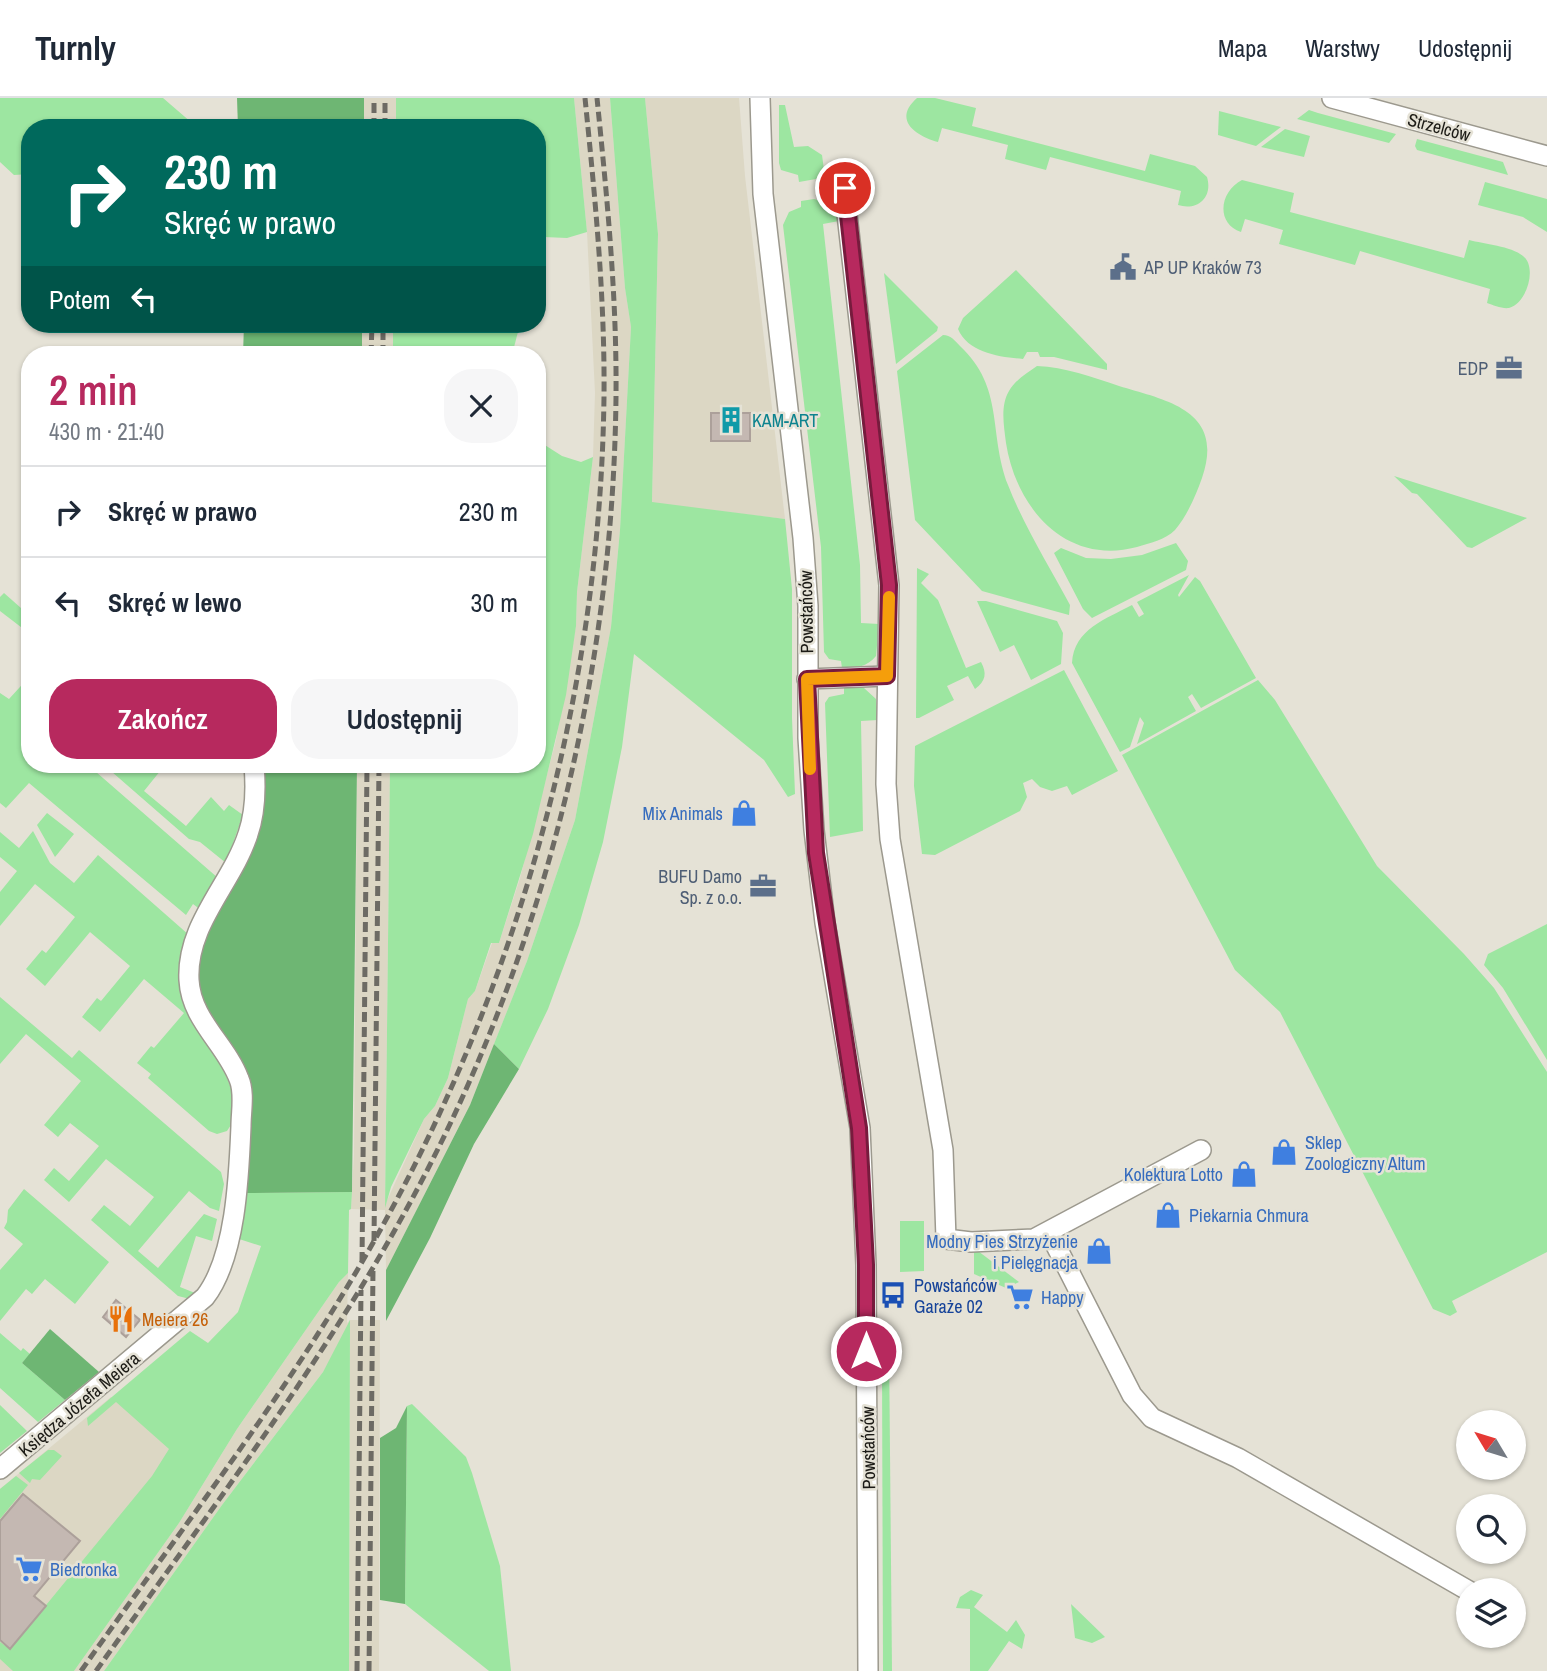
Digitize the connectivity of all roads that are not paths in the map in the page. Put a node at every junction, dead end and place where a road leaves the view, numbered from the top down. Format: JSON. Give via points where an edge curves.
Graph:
{"nodes":[{"id":1,"x":760,"y":98,"type":"edge"},
{"id":2,"x":1332,"y":98,"type":"edge"},
{"id":3,"x":1379,"y":104,"type":"edge"},
{"id":4,"x":1547,"y":156,"type":"edge"},
{"id":5,"x":845,"y":188,"type":"dead end"},
{"id":6,"x":887,"y":676,"type":"junction"},
{"id":7,"x":807,"y":679,"type":"junction"},
{"id":8,"x":255,"y":773,"type":"edge"},
{"id":9,"x":1201,"y":1150,"type":"dead end"},
{"id":10,"x":1049,"y":1232,"type":"junction"},
{"id":11,"x":0,"y":1469,"type":"edge"},
{"id":12,"x":1456,"y":1584,"type":"edge"},
{"id":13,"x":867,"y":1671,"type":"edge"}],
"edges":[{"from":1,"to":7,"type":"street","name":"Powstańców","via":[[763,194],[803,538]]},
{"from":2,"to":3,"type":"street","name":"Strzelców"},
{"from":3,"to":4,"type":"street","name":"Strzelców"},
{"from":5,"to":6,"type":"street","via":[[888,574]]},
{"from":6,"to":7,"type":"street"},
{"from":6,"to":10,"type":"street","via":[[890,839],[943,1150],[946,1239],[1034,1239]]},
{"from":7,"to":13,"type":"street","name":"Powstańców","via":[[816,853],[860,1140],[866,1265]]},
{"from":8,"to":11,"type":"street","name":"Księdza Józefa Meiera","via":[[256,793],[248,834],[201,924],[189,964],[190,992],[198,1013],[233,1067],[242,1091],[237,1202],[213,1287]]},
{"from":9,"to":10,"type":"street"},
{"from":10,"to":12,"type":"street","via":[[1142,1409],[1152,1418],[1238,1458]]}]}
